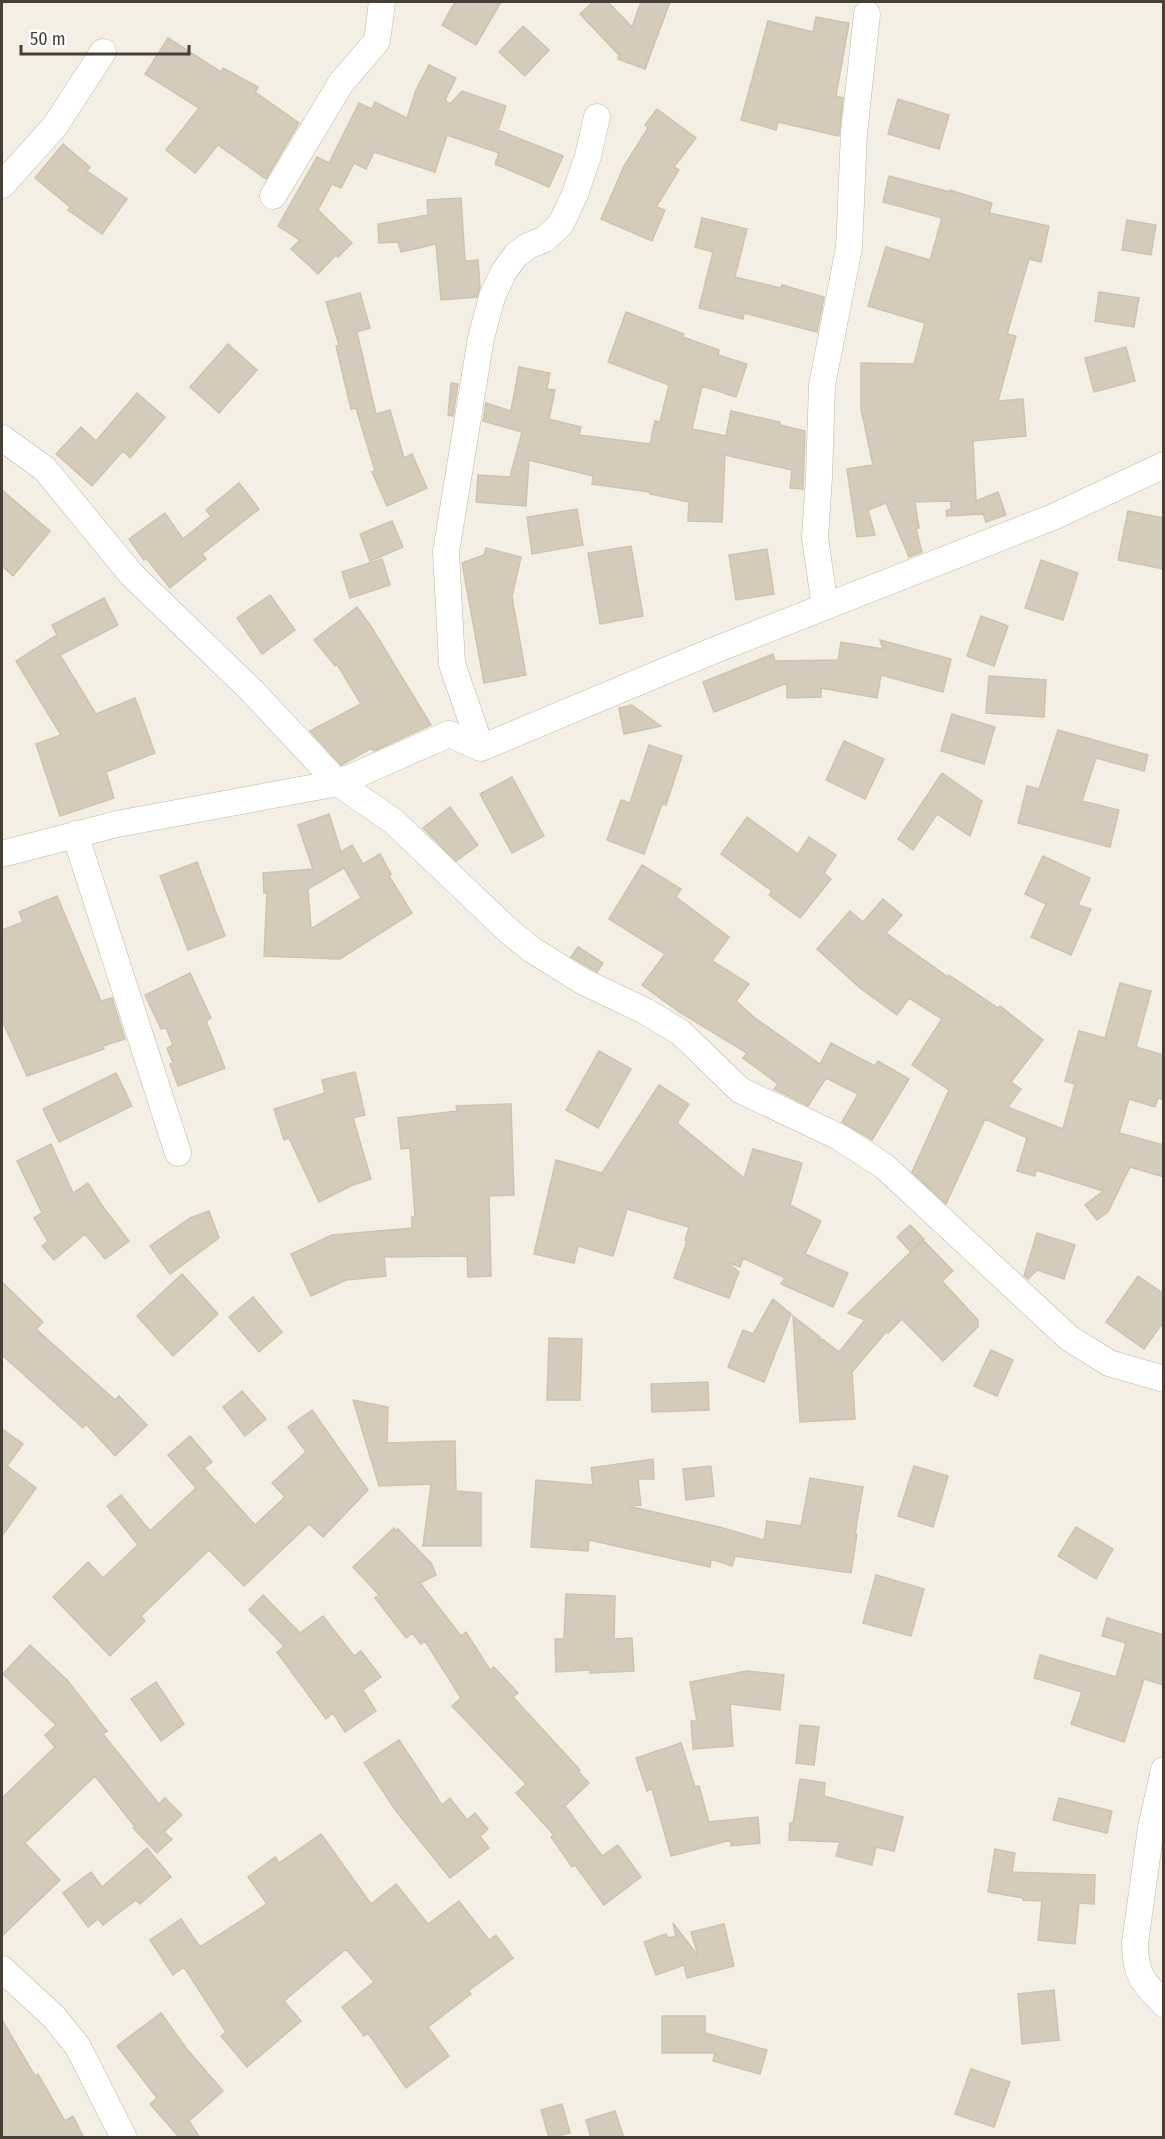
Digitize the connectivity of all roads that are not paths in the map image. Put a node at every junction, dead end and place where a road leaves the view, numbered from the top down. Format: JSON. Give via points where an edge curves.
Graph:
{"nodes":[{"id":1,"x":382,"y":2,"type":"edge"},
{"id":2,"x":867,"y":14,"type":"dead end"},
{"id":3,"x":103,"y":52,"type":"dead end"},
{"id":4,"x":597,"y":117,"type":"dead end"},
{"id":5,"x":2,"y":185,"type":"edge"},
{"id":6,"x":273,"y":196,"type":"dead end"},
{"id":7,"x":2,"y":438,"type":"edge"},
{"id":8,"x":1164,"y":465,"type":"edge"},
{"id":9,"x":825,"y":607,"type":"junction"},
{"id":10,"x":481,"y":748,"type":"junction"},
{"id":11,"x":338,"y":783,"type":"junction"},
{"id":12,"x":75,"y":834,"type":"junction"},
{"id":13,"x":2,"y":854,"type":"edge"},
{"id":14,"x":178,"y":1153,"type":"dead end"},
{"id":15,"x":1164,"y":1379,"type":"edge"},
{"id":16,"x":1164,"y":1770,"type":"edge"},
{"id":17,"x":2,"y":1969,"type":"edge"},
{"id":18,"x":1164,"y":2004,"type":"edge"},
{"id":19,"x":124,"y":2138,"type":"edge"}],
"edges":[{"from":1,"to":6,"type":"street","via":[[377,41],[341,83]]},
{"from":2,"to":9,"type":"street","via":[[854,133],[849,249],[822,385],[814,538]]},
{"from":3,"to":5,"type":"street","via":[[55,126]]},
{"from":4,"to":10,"type":"street","via":[[585,166],[561,224],[545,240],[516,255],[503,273],[481,338],[446,552],[453,664]]},
{"from":7,"to":11,"type":"street","via":[[45,469],[131,574],[252,691]]},
{"from":8,"to":9,"type":"street","via":[[1053,517]]},
{"from":9,"to":10,"type":"street"},
{"from":10,"to":11,"type":"street","via":[[450,734]]},
{"from":11,"to":12,"type":"street"},
{"from":11,"to":15,"type":"street","via":[[393,821],[531,949],[582,981],[680,1032],[740,1090],[839,1137],[884,1166],[1069,1338],[1109,1363]]},
{"from":12,"to":13,"type":"street"},
{"from":12,"to":14,"type":"street"},
{"from":16,"to":18,"type":"street","via":[[1151,1828],[1135,1943],[1135,1962],[1144,1984]]},
{"from":17,"to":19,"type":"street","via":[[54,2017],[78,2047]]}]}
